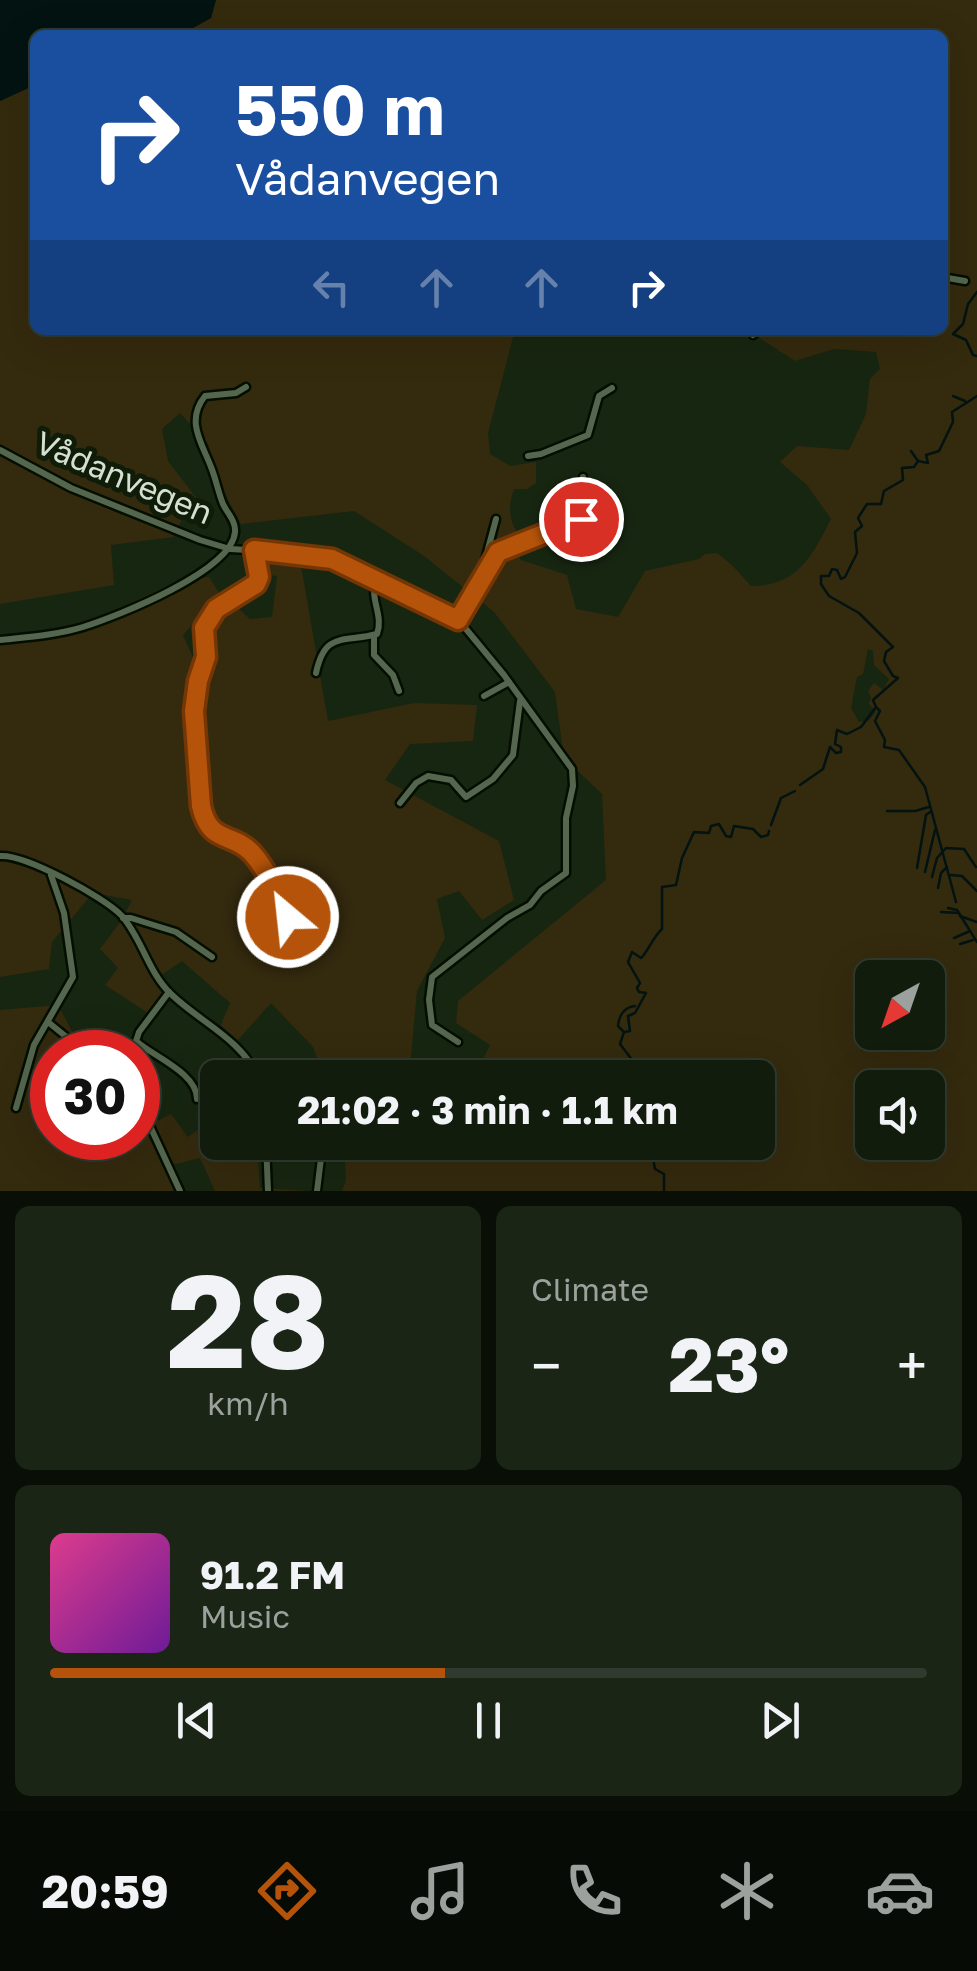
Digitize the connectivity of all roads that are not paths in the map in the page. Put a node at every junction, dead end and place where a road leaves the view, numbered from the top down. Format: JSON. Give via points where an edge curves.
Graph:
{"nodes":[{"id":1,"x":948,"y":278,"type":"edge"},
{"id":2,"x":965,"y":281,"type":"dead end"},
{"id":3,"x":246,"y":387,"type":"dead end"},
{"id":4,"x":612,"y":388,"type":"dead end"},
{"id":5,"x":0,"y":450,"type":"edge"},
{"id":6,"x":528,"y":456,"type":"dead end"},
{"id":7,"x":584,"y":477,"type":"dead end"},
{"id":8,"x":496,"y":519,"type":"dead end"},
{"id":9,"x":230,"y":549,"type":"junction"},
{"id":10,"x":254,"y":550,"type":"junction"},
{"id":11,"x":376,"y":580,"type":"junction"},
{"id":12,"x":480,"y":581,"type":"junction"},
{"id":13,"x":458,"y":620,"type":"junction"},
{"id":14,"x":374,"y":635,"type":"junction"},
{"id":15,"x":0,"y":640,"type":"edge"},
{"id":16,"x":316,"y":674,"type":"dead end"},
{"id":17,"x":509,"y":682,"type":"junction"},
{"id":18,"x":399,"y":691,"type":"dead end"},
{"id":19,"x":484,"y":696,"type":"dead end"},
{"id":20,"x":521,"y":700,"type":"junction"},
{"id":21,"x":400,"y":803,"type":"dead end"},
{"id":22,"x":0,"y":856,"type":"edge"},
{"id":23,"x":50,"y":874,"type":"junction"},
{"id":24,"x":123,"y":918,"type":"junction"},
{"id":25,"x":295,"y":928,"type":"dead end"},
{"id":26,"x":212,"y":958,"type":"dead end"},
{"id":27,"x":170,"y":992,"type":"junction"},
{"id":28,"x":48,"y":1022,"type":"junction"},
{"id":29,"x":58,"y":1030,"type":"edge"},
{"id":30,"x":458,"y":1042,"type":"dead end"},
{"id":31,"x":247,"y":1060,"type":"edge"},
{"id":32,"x":197,"y":1100,"type":"dead end"},
{"id":33,"x":16,"y":1108,"type":"dead end"},
{"id":34,"x":160,"y":1148,"type":"edge"},
{"id":35,"x":267,"y":1160,"type":"edge"},
{"id":36,"x":321,"y":1160,"type":"edge"},
{"id":37,"x":180,"y":1191,"type":"edge"},
{"id":38,"x":268,"y":1191,"type":"edge"},
{"id":39,"x":317,"y":1191,"type":"edge"}],
"edges":[{"from":1,"to":2,"type":"street"},
{"from":3,"to":9,"type":"street","name":"Vådanvegen","via":[[204,396],[195,422],[234,526]]},
{"from":4,"to":6,"type":"street","via":[[599,396],[588,435]]},
{"from":5,"to":9,"type":"street","name":"Vådanvegen","via":[[95,498]]},
{"from":7,"to":12,"type":"street","via":[[581,520],[498,552]]},
{"from":8,"to":12,"type":"street"},
{"from":9,"to":10,"type":"street","name":"Vådanvegen"},
{"from":9,"to":15,"type":"street","via":[[190,578],[112,616]]},
{"from":10,"to":11,"type":"street","name":"Vådanvegen","via":[[323,556]]},
{"from":10,"to":25,"type":"street","via":[[256,584],[216,609],[204,628],[206,657],[194,711],[201,806],[214,834],[256,858]]},
{"from":11,"to":13,"type":"street","name":"Vådanvegen"},
{"from":11,"to":14,"type":"street","via":[[380,622]]},
{"from":12,"to":13,"type":"street"},
{"from":13,"to":17,"type":"street","name":"Vådanvegen"},
{"from":14,"to":16,"type":"street","via":[[333,642],[320,654]]},
{"from":14,"to":18,"type":"street","via":[[375,658]]},
{"from":17,"to":19,"type":"street"},
{"from":17,"to":20,"type":"street","name":"Vådanvegen"},
{"from":20,"to":21,"type":"street","via":[[514,751],[493,780],[466,797],[451,780],[428,776]]},
{"from":20,"to":30,"type":"street","name":"Vådanvegen","via":[[572,769],[564,877],[430,981],[432,1025]]},
{"from":22,"to":23,"type":"street"},
{"from":23,"to":24,"type":"street"},
{"from":23,"to":28,"type":"street","via":[[74,968]]},
{"from":24,"to":26,"type":"street","via":[[176,932]]},
{"from":24,"to":27,"type":"street"},
{"from":27,"to":31,"type":"street"},
{"from":27,"to":32,"type":"street","via":[[136,1041],[188,1080]]},
{"from":28,"to":29,"type":"street"},
{"from":28,"to":33,"type":"street","via":[[34,1045]]},
{"from":34,"to":37,"type":"street"},
{"from":35,"to":38,"type":"street"},
{"from":36,"to":39,"type":"street"}]}
